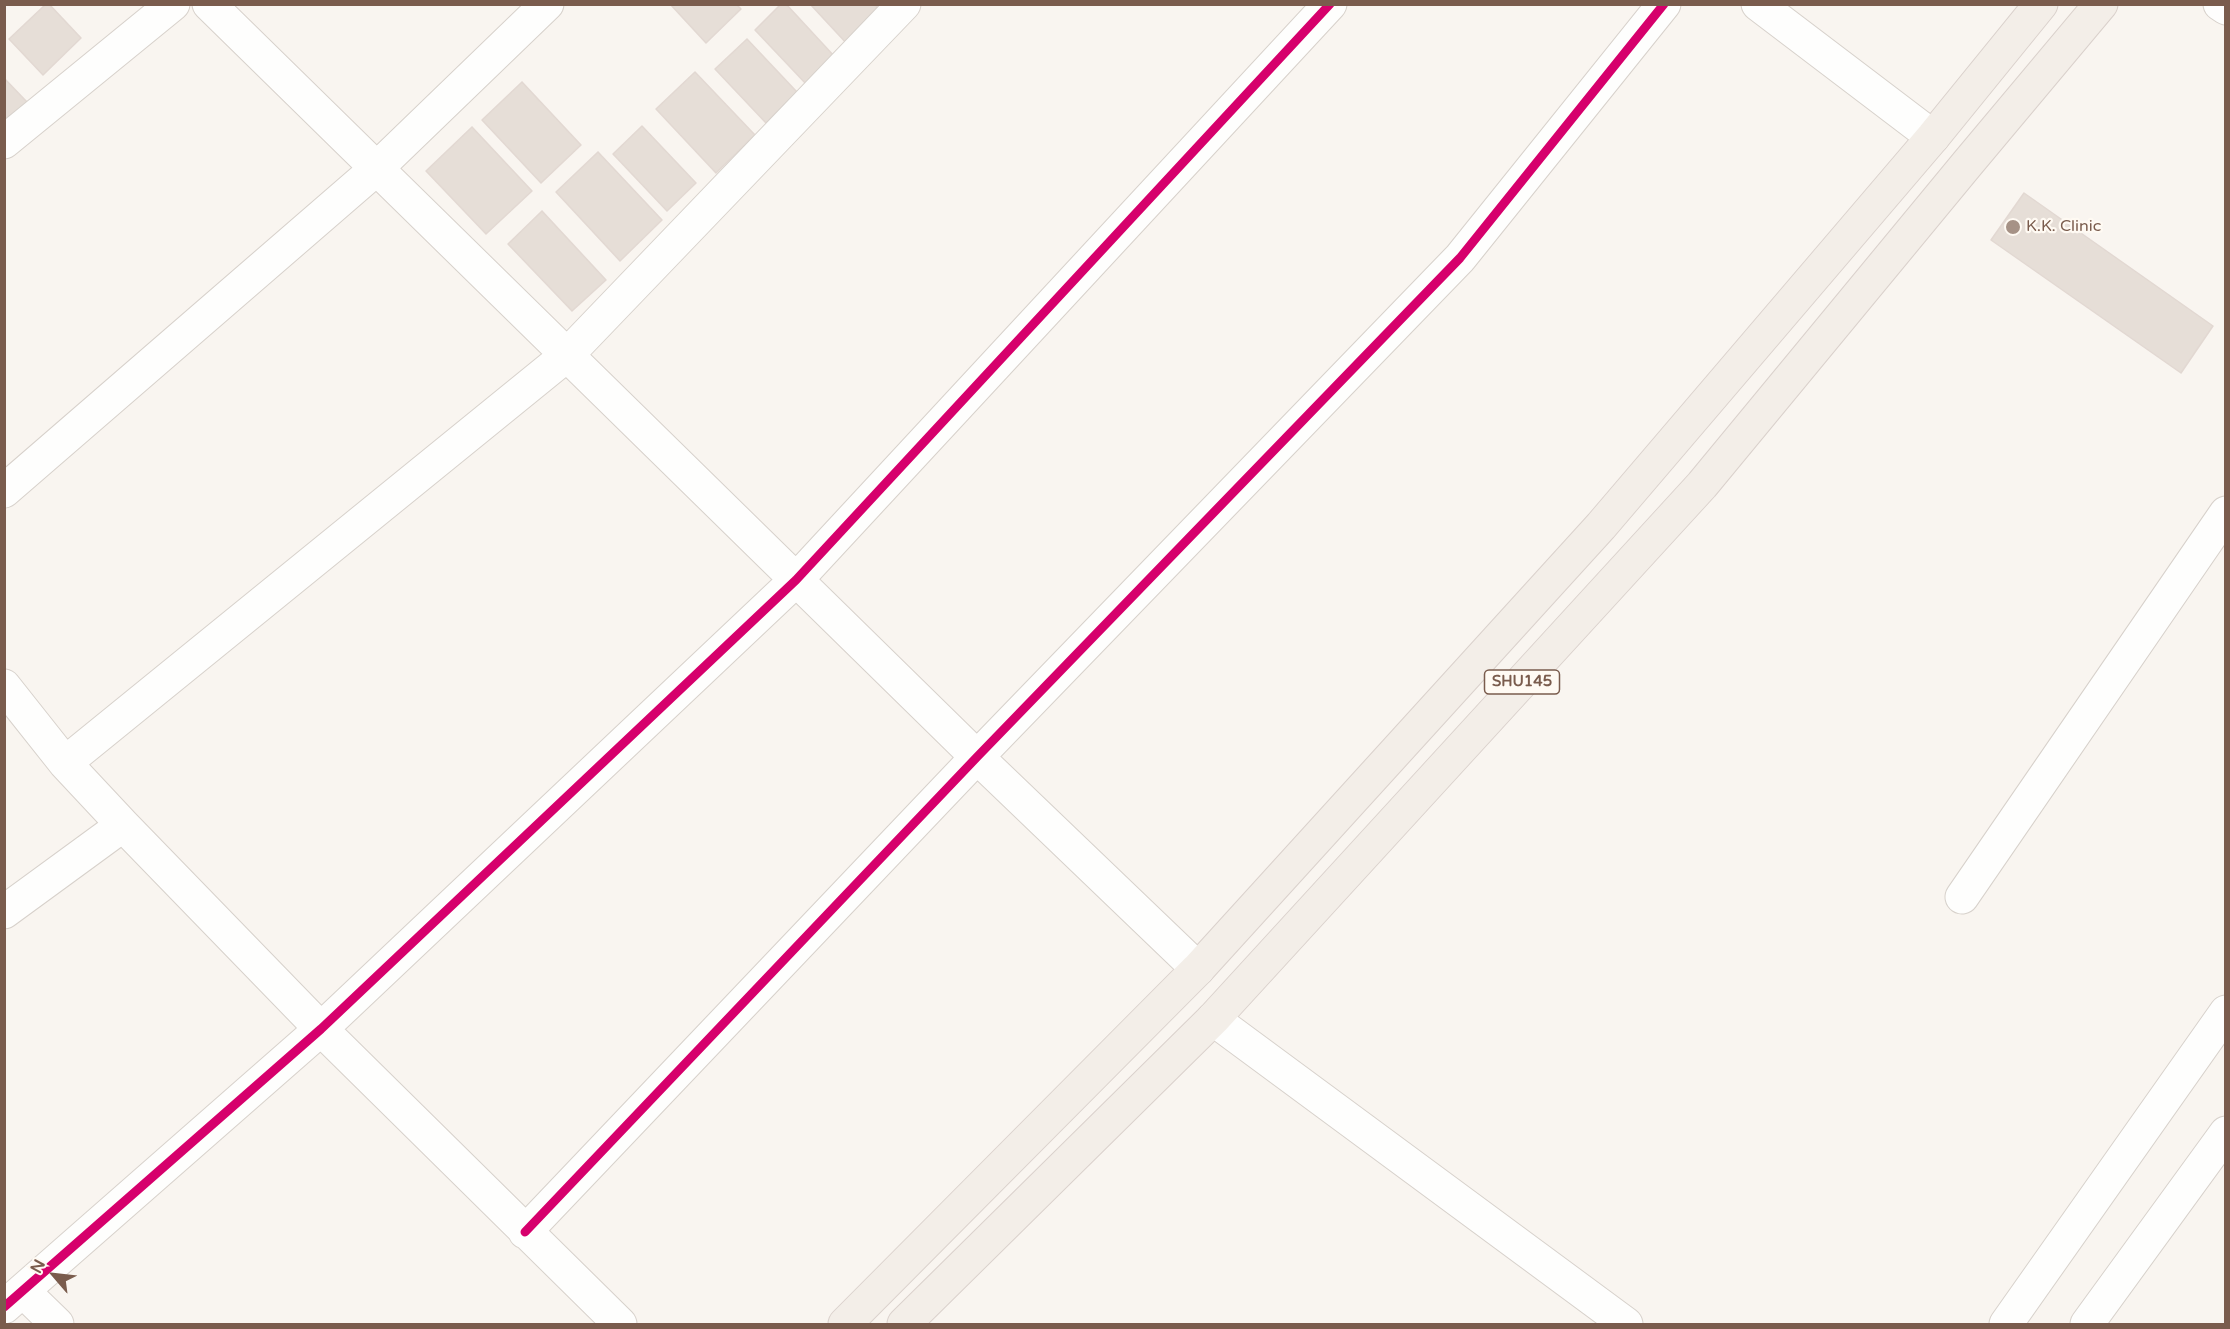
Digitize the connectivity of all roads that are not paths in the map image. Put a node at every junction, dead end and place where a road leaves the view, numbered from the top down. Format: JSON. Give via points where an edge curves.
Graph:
{"nodes":[{"id":1,"x":174,"y":4,"type":"edge"},
{"id":2,"x":209,"y":4,"type":"edge"},
{"id":3,"x":547,"y":4,"type":"edge"},
{"id":4,"x":904,"y":4,"type":"edge"},
{"id":5,"x":1330,"y":4,"type":"edge"},
{"id":6,"x":1664,"y":4,"type":"edge"},
{"id":7,"x":1758,"y":4,"type":"edge"},
{"id":8,"x":2041,"y":4,"type":"edge"},
{"id":9,"x":2101,"y":4,"type":"edge"},
{"id":10,"x":2220,"y":4,"type":"edge"},
{"id":11,"x":2226,"y":8,"type":"edge"},
{"id":12,"x":1933,"y":137,"type":"junction"},
{"id":13,"x":4,"y":142,"type":"edge"},
{"id":14,"x":376,"y":169,"type":"junction"},
{"id":15,"x":567,"y":355,"type":"junction"},
{"id":16,"x":4,"y":491,"type":"edge"},
{"id":17,"x":2226,"y":513,"type":"edge"},
{"id":18,"x":796,"y":580,"type":"junction"},
{"id":19,"x":4,"y":686,"type":"edge"},
{"id":20,"x":976,"y":757,"type":"junction"},
{"id":21,"x":65,"y":763,"type":"junction"},
{"id":22,"x":123,"y":825,"type":"junction"},
{"id":23,"x":1962,"y":897,"type":"dead end"},
{"id":24,"x":4,"y":912,"type":"edge"},
{"id":25,"x":1198,"y":969,"type":"junction"},
{"id":26,"x":2226,"y":1012,"type":"edge"},
{"id":27,"x":1212,"y":1019,"type":"junction"},
{"id":28,"x":321,"y":1029,"type":"junction"},
{"id":29,"x":2226,"y":1133,"type":"edge"},
{"id":30,"x":525,"y":1232,"type":"junction"},
{"id":31,"x":14,"y":1299,"type":"edge"},
{"id":32,"x":57,"y":1324,"type":"edge"},
{"id":33,"x":620,"y":1324,"type":"edge"},
{"id":34,"x":845,"y":1324,"type":"edge"},
{"id":35,"x":904,"y":1324,"type":"edge"},
{"id":36,"x":1626,"y":1324,"type":"edge"},
{"id":37,"x":2006,"y":1324,"type":"edge"},
{"id":38,"x":2087,"y":1324,"type":"edge"}],
"edges":[{"from":1,"to":13,"type":"street"},
{"from":2,"to":14,"type":"street"},
{"from":3,"to":14,"type":"street"},
{"from":4,"to":15,"type":"street"},
{"from":5,"to":18,"type":"street"},
{"from":6,"to":20,"type":"street","via":[[1460,258]]},
{"from":7,"to":12,"type":"street"},
{"from":8,"to":12,"type":"main road"},
{"from":9,"to":27,"type":"main road","number":"SHU145","via":[[1702,485]]},
{"from":10,"to":11,"type":"street"},
{"from":12,"to":25,"type":"main road","via":[[1602,526]]},
{"from":14,"to":15,"type":"street"},
{"from":14,"to":16,"type":"street"},
{"from":15,"to":18,"type":"street"},
{"from":15,"to":21,"type":"street"},
{"from":17,"to":23,"type":"street"},
{"from":18,"to":20,"type":"street"},
{"from":18,"to":28,"type":"street"},
{"from":19,"to":21,"type":"street"},
{"from":20,"to":25,"type":"street"},
{"from":20,"to":30,"type":"street"},
{"from":21,"to":22,"type":"street"},
{"from":22,"to":24,"type":"street"},
{"from":22,"to":28,"type":"street"},
{"from":25,"to":34,"type":"main road"},
{"from":26,"to":37,"type":"street"},
{"from":27,"to":35,"type":"main road","number":"SHU145"},
{"from":27,"to":36,"type":"street"},
{"from":28,"to":30,"type":"street"},
{"from":28,"to":31,"type":"street"},
{"from":29,"to":38,"type":"street"},
{"from":30,"to":33,"type":"street"},
{"from":31,"to":32,"type":"street"}]}
